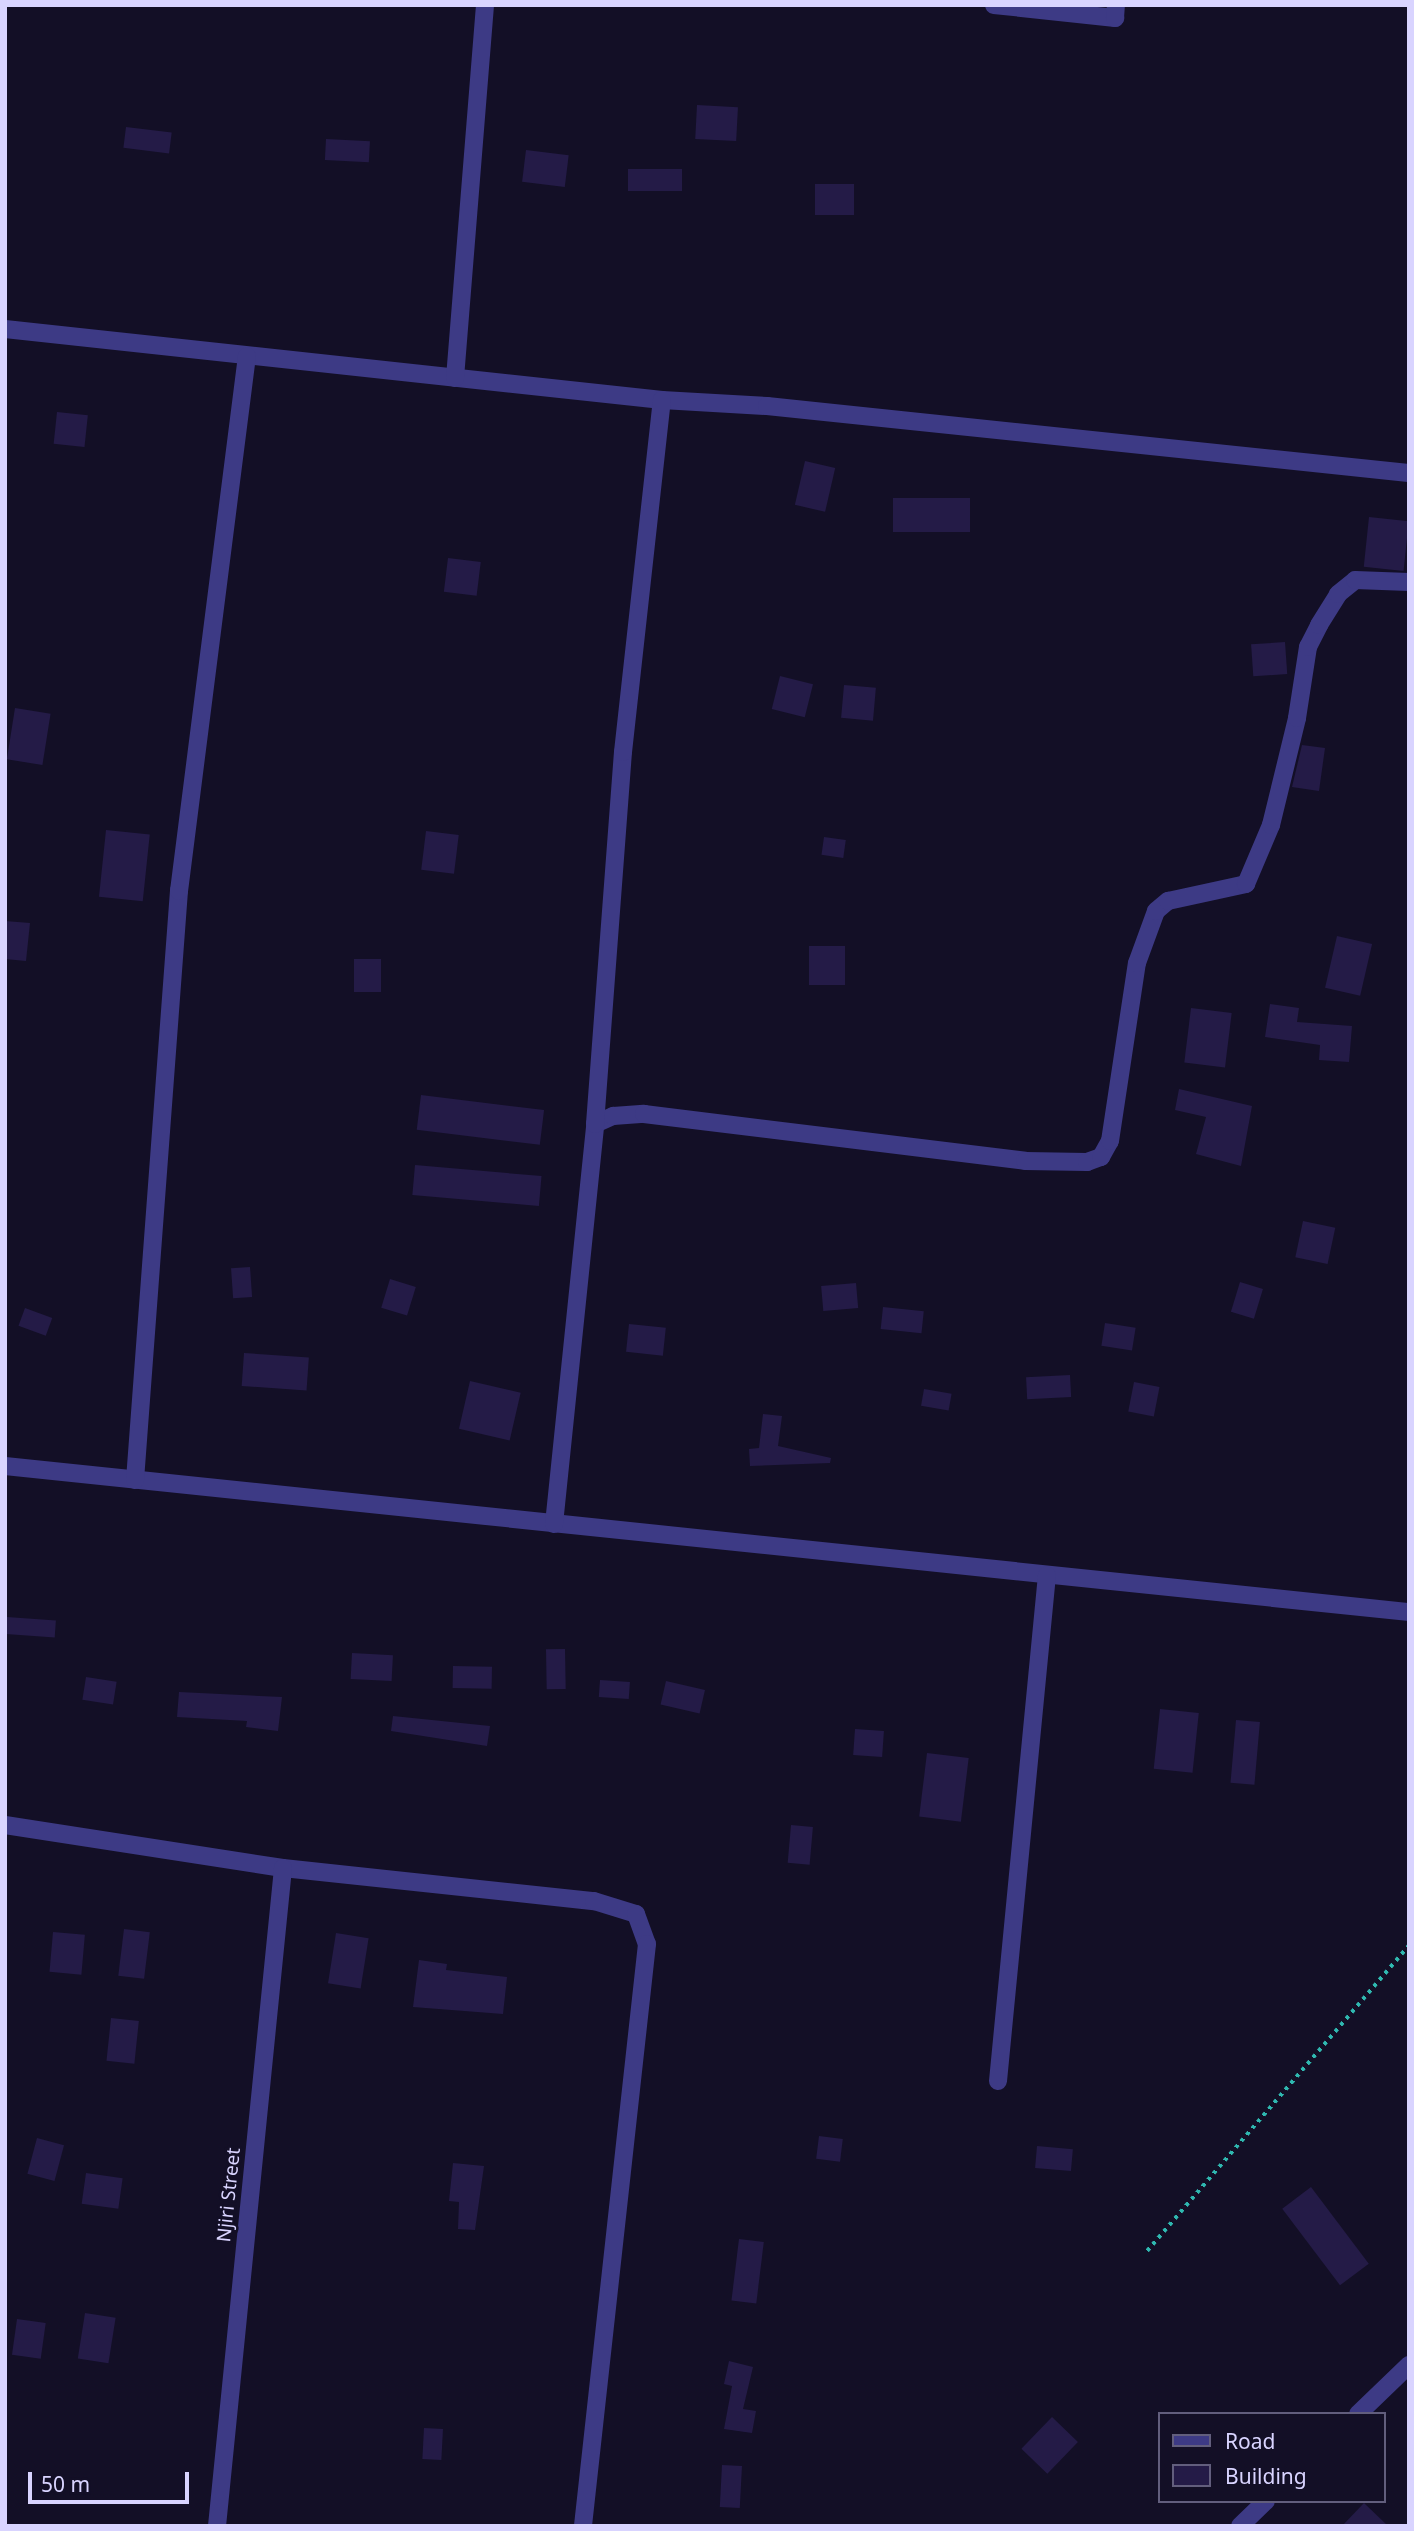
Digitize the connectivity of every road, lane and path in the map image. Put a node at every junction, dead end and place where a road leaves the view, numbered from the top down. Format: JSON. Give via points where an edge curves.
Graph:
{"nodes":[{"id":1,"x":485,"y":5,"type":"edge"},
{"id":2,"x":994,"y":5,"type":"edge"},
{"id":3,"x":1116,"y":5,"type":"edge"},
{"id":4,"x":5,"y":329,"type":"edge"},
{"id":5,"x":247,"y":356,"type":"junction"},
{"id":6,"x":455,"y":378,"type":"junction"},
{"id":7,"x":662,"y":401,"type":"junction"},
{"id":8,"x":1409,"y":473,"type":"edge"},
{"id":9,"x":1409,"y":582,"type":"edge"},
{"id":10,"x":595,"y":1124,"type":"junction"},
{"id":11,"x":5,"y":1466,"type":"edge"},
{"id":12,"x":135,"y":1479,"type":"junction"},
{"id":13,"x":554,"y":1524,"type":"junction"},
{"id":14,"x":1047,"y":1575,"type":"junction"},
{"id":15,"x":1409,"y":1612,"type":"edge"},
{"id":16,"x":5,"y":1825,"type":"edge"},
{"id":17,"x":283,"y":1868,"type":"junction"},
{"id":18,"x":1409,"y":1945,"type":"edge"},
{"id":19,"x":998,"y":2081,"type":"dead end"},
{"id":20,"x":1147,"y":2251,"type":"dead end"},
{"id":21,"x":1409,"y":2365,"type":"edge"},
{"id":22,"x":1360,"y":2412,"type":"edge"},
{"id":23,"x":1264,"y":2503,"type":"edge"},
{"id":24,"x":217,"y":2526,"type":"edge"},
{"id":25,"x":583,"y":2526,"type":"edge"},
{"id":26,"x":1240,"y":2526,"type":"edge"}],
"edges":[{"from":1,"to":6,"type":"street"},
{"from":2,"to":3,"type":"street","via":[[1115,18]]},
{"from":4,"to":5,"type":"street"},
{"from":5,"to":6,"type":"street"},
{"from":5,"to":12,"type":"street","via":[[179,891]]},
{"from":6,"to":7,"type":"street"},
{"from":7,"to":8,"type":"street","via":[[767,405]]},
{"from":7,"to":10,"type":"street","via":[[623,752]]},
{"from":9,"to":10,"type":"street","via":[[1355,580],[1338,594],[1319,625],[1308,647],[1297,718],[1270,825],[1246,884],[1168,901],[1156,911],[1137,963],[1110,1141],[1101,1157],[1087,1162],[1025,1161],[644,1114],[612,1116]]},
{"from":10,"to":13,"type":"street"},
{"from":11,"to":12,"type":"street"},
{"from":12,"to":13,"type":"street"},
{"from":13,"to":14,"type":"street"},
{"from":14,"to":15,"type":"street"},
{"from":14,"to":19,"type":"street"},
{"from":16,"to":17,"type":"street"},
{"from":17,"to":24,"type":"street","name":"Njiri Street"},
{"from":17,"to":25,"type":"street","via":[[594,1901],[636,1914],[647,1944]]},
{"from":18,"to":20,"type":"path"},
{"from":21,"to":22,"type":"street"},
{"from":23,"to":26,"type":"street"}]}
